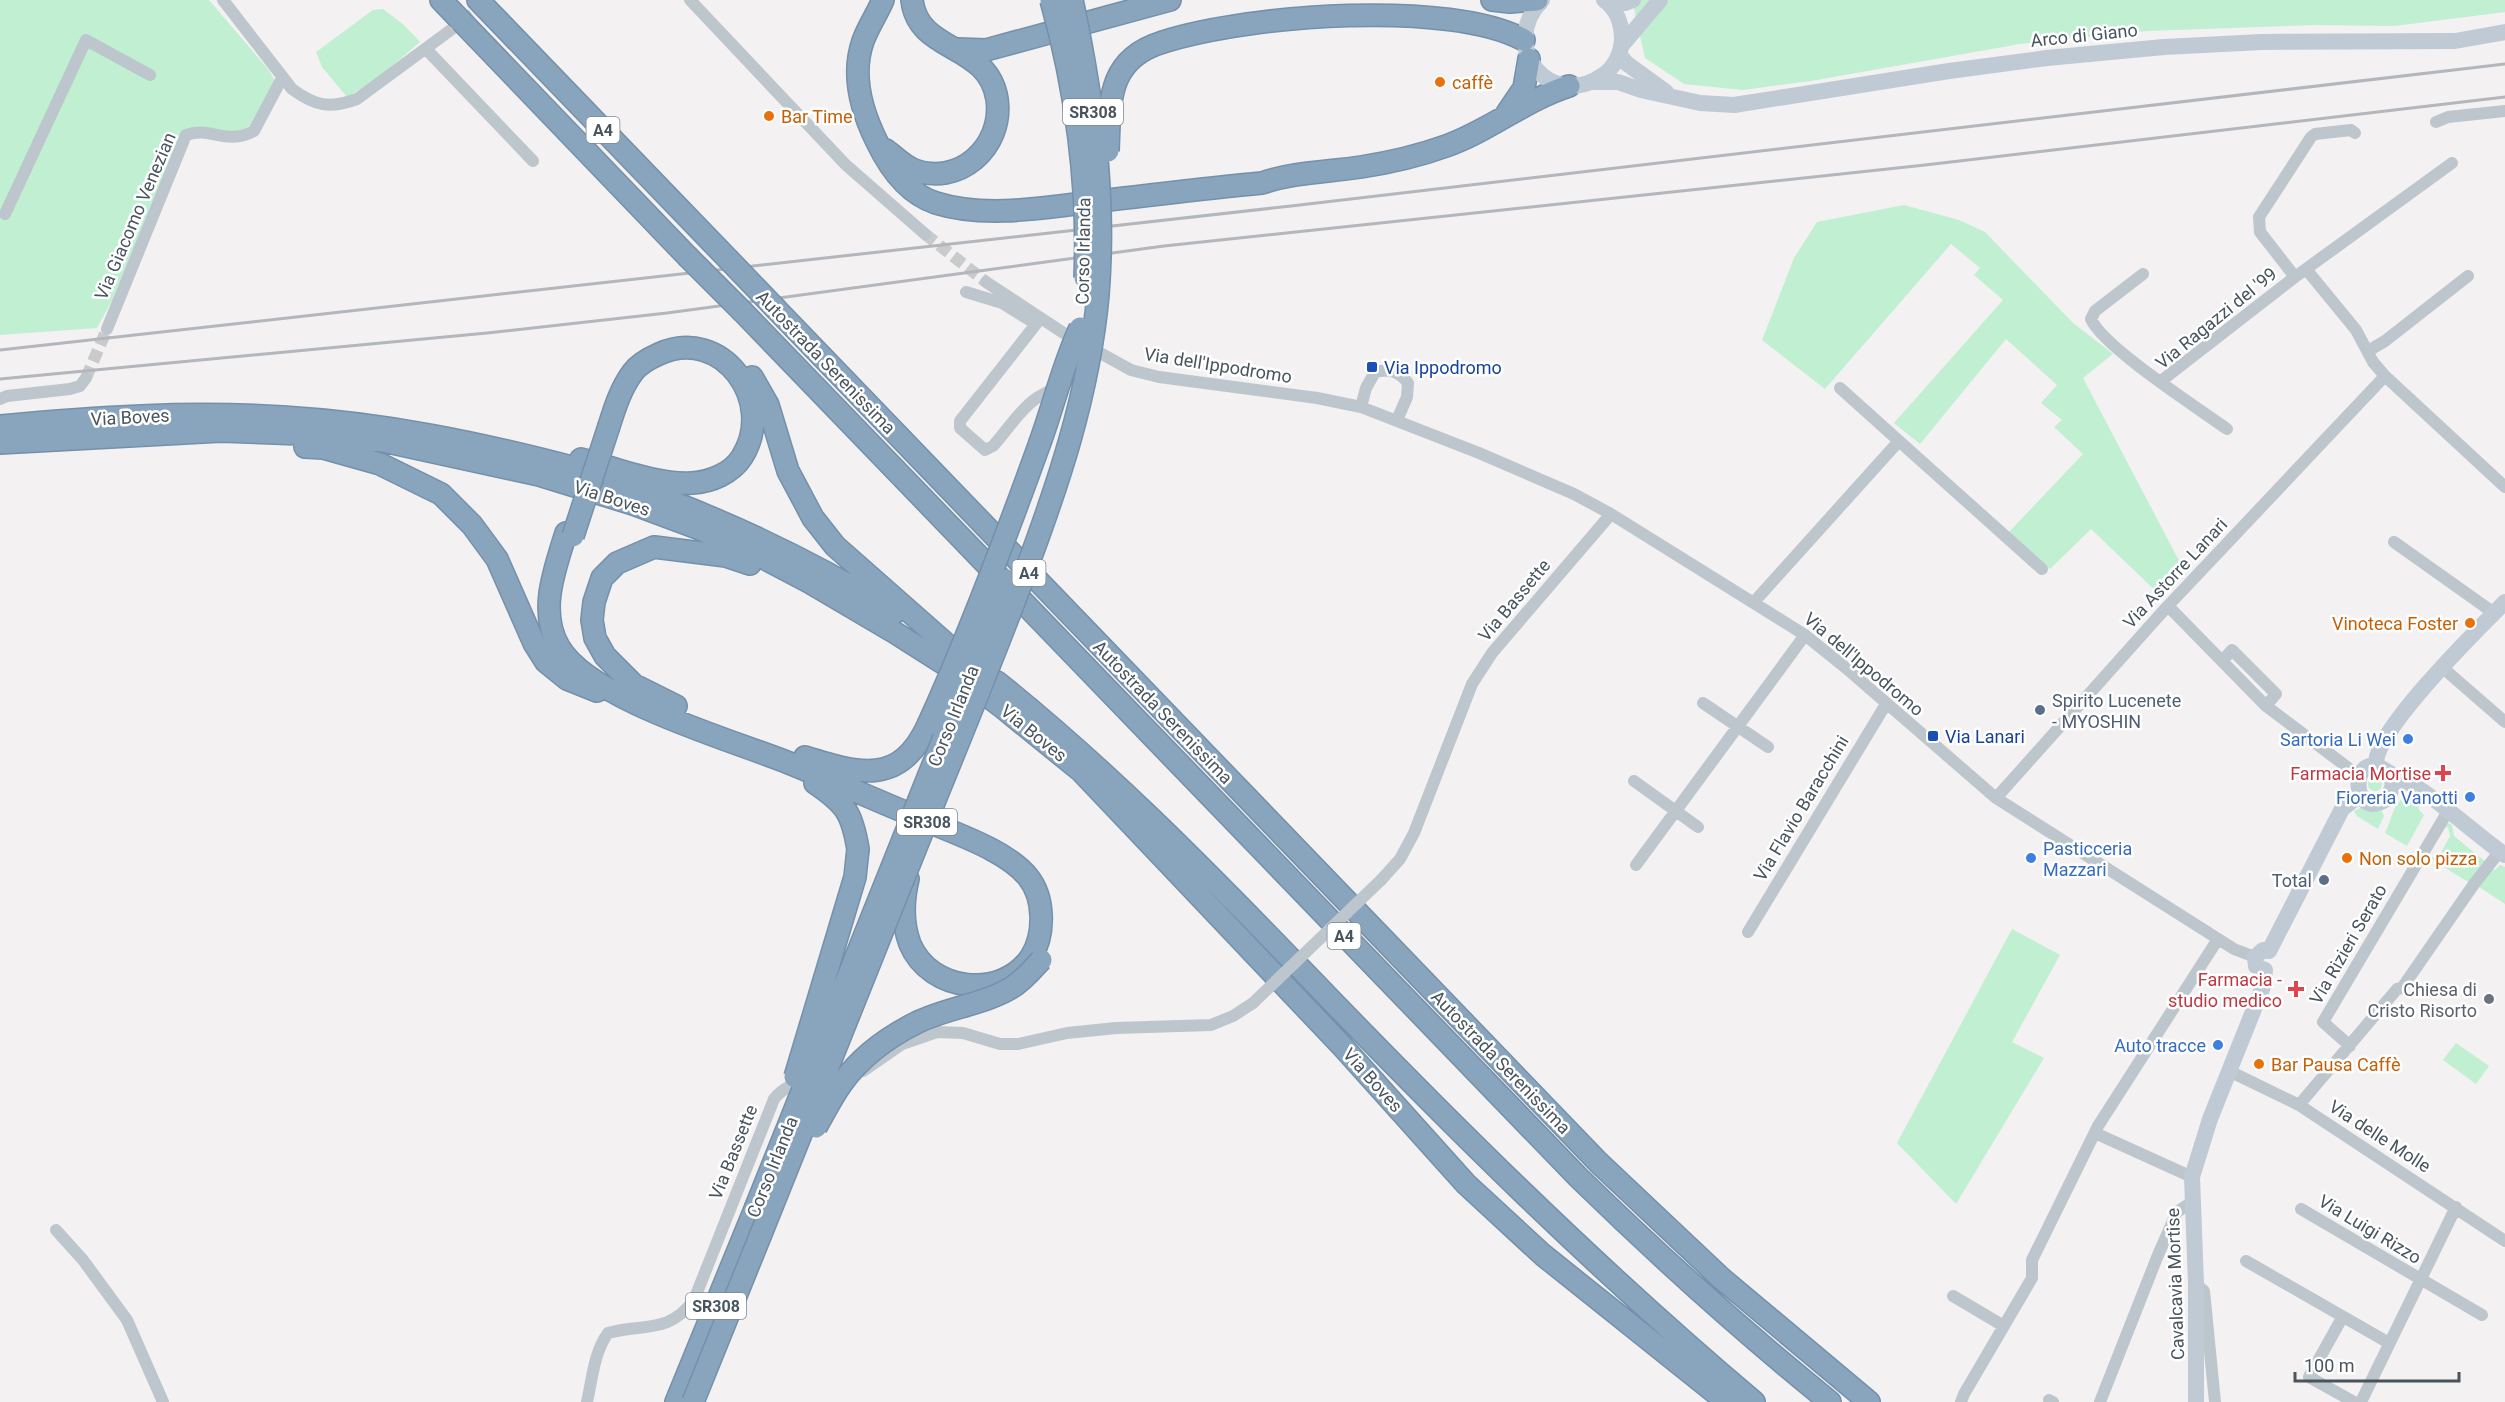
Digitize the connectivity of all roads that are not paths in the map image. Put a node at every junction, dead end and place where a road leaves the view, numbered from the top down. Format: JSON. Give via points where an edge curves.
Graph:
{"nodes":[{"id":1,"x":223,"y":0,"type":"edge"},
{"id":2,"x":441,"y":0,"type":"edge"},
{"id":3,"x":478,"y":0,"type":"edge"},
{"id":4,"x":690,"y":0,"type":"edge"},
{"id":5,"x":882,"y":0,"type":"edge"},
{"id":6,"x":912,"y":0,"type":"edge"},
{"id":7,"x":1040,"y":0,"type":"edge"},
{"id":8,"x":1051,"y":0,"type":"edge"},
{"id":9,"x":1072,"y":0,"type":"edge"},
{"id":10,"x":1170,"y":0,"type":"edge"},
{"id":11,"x":1492,"y":0,"type":"edge"},
{"id":12,"x":1537,"y":0,"type":"edge"},
{"id":13,"x":1542,"y":0,"type":"edge"},
{"id":14,"x":1633,"y":0,"type":"edge"},
{"id":15,"x":1660,"y":0,"type":"edge"},
{"id":16,"x":1605,"y":1,"type":"edge"},
{"id":17,"x":448,"y":32,"type":"tunnel mouth"},
{"id":18,"x":2504,"y":32,"type":"edge"},
{"id":19,"x":426,"y":49,"type":"junction"},
{"id":20,"x":958,"y":49,"type":"junction"},
{"id":21,"x":1526,"y":49,"type":"junction"},
{"id":22,"x":1620,"y":49,"type":"junction"},
{"id":23,"x":150,"y":75,"type":"dead end"},
{"id":24,"x":282,"y":78,"type":"junction"},
{"id":25,"x":1594,"y":82,"type":"junction"},
{"id":26,"x":1569,"y":86,"type":"junction"},
{"id":27,"x":1671,"y":96,"type":"junction"},
{"id":28,"x":2505,"y":111,"type":"edge"},
{"id":29,"x":1074,"y":114,"type":"junction"},
{"id":30,"x":1506,"y":116,"type":"junction"},
{"id":31,"x":2436,"y":122,"type":"dead end"},
{"id":32,"x":2355,"y":133,"type":"dead end"},
{"id":33,"x":878,"y":144,"type":"junction"},
{"id":34,"x":533,"y":161,"type":"dead end"},
{"id":35,"x":2452,"y":163,"type":"dead end"},
{"id":36,"x":5,"y":214,"type":"dead end"},
{"id":37,"x":1102,"y":226,"type":"junction"},
{"id":38,"x":925,"y":234,"type":"tunnel mouth"},
{"id":39,"x":2301,"y":273,"type":"junction"},
{"id":40,"x":2143,"y":274,"type":"dead end"},
{"id":41,"x":2468,"y":276,"type":"dead end"},
{"id":42,"x":986,"y":282,"type":"tunnel mouth"},
{"id":43,"x":966,"y":292,"type":"dead end"},
{"id":44,"x":107,"y":329,"type":"tunnel mouth"},
{"id":45,"x":1084,"y":337,"type":"junction"},
{"id":46,"x":2368,"y":351,"type":"junction"},
{"id":47,"x":2385,"y":376,"type":"junction"},
{"id":48,"x":86,"y":378,"type":"tunnel mouth"},
{"id":49,"x":2162,"y":381,"type":"junction"},
{"id":50,"x":1840,"y":388,"type":"dead end"},
{"id":51,"x":0,"y":399,"type":"edge"},
{"id":52,"x":1361,"y":407,"type":"junction"},
{"id":53,"x":1396,"y":420,"type":"junction"},
{"id":54,"x":604,"y":424,"type":"junction"},
{"id":55,"x":0,"y":426,"type":"edge"},
{"id":56,"x":2227,"y":429,"type":"dead end"},
{"id":57,"x":140,"y":434,"type":"junction"},
{"id":58,"x":448,"y":438,"type":"junction"},
{"id":59,"x":1899,"y":441,"type":"junction"},
{"id":60,"x":0,"y":442,"type":"edge"},
{"id":61,"x":579,"y":470,"type":"dead end"},
{"id":62,"x":601,"y":476,"type":"dead end"},
{"id":63,"x":2505,"y":487,"type":"edge"},
{"id":64,"x":1611,"y":514,"type":"junction"},
{"id":65,"x":569,"y":535,"type":"junction"},
{"id":66,"x":2394,"y":542,"type":"dead end"},
{"id":67,"x":2042,"y":569,"type":"dead end"},
{"id":68,"x":1754,"y":602,"type":"junction"},
{"id":69,"x":2168,"y":606,"type":"junction"},
{"id":70,"x":2500,"y":607,"type":"edge"},
{"id":71,"x":1805,"y":635,"type":"junction"},
{"id":72,"x":912,"y":643,"type":"junction"},
{"id":73,"x":2443,"y":668,"type":"junction"},
{"id":74,"x":997,"y":682,"type":"dead end"},
{"id":75,"x":660,"y":699,"type":"junction"},
{"id":76,"x":635,"y":703,"type":"junction"},
{"id":77,"x":1703,"y":703,"type":"dead end"},
{"id":78,"x":1886,"y":704,"type":"junction"},
{"id":79,"x":2505,"y":722,"type":"edge"},
{"id":80,"x":1737,"y":726,"type":"junction"},
{"id":81,"x":749,"y":743,"type":"junction"},
{"id":82,"x":1768,"y":747,"type":"dead end"},
{"id":83,"x":2359,"y":776,"type":"junction"},
{"id":84,"x":2386,"y":776,"type":"junction"},
{"id":85,"x":1634,"y":781,"type":"dead end"},
{"id":86,"x":2360,"y":795,"type":"junction"},
{"id":87,"x":1996,"y":798,"type":"junction"},
{"id":88,"x":1676,"y":812,"type":"junction"},
{"id":89,"x":2448,"y":812,"type":"junction"},
{"id":90,"x":1698,"y":827,"type":"dead end"},
{"id":91,"x":2503,"y":853,"type":"edge"},
{"id":92,"x":911,"y":860,"type":"junction"},
{"id":93,"x":1636,"y":864,"type":"dead end"},
{"id":94,"x":1748,"y":932,"type":"dead end"},
{"id":95,"x":2218,"y":939,"type":"junction"},
{"id":96,"x":2262,"y":954,"type":"junction"},
{"id":97,"x":1036,"y":958,"type":"junction"},
{"id":98,"x":2350,"y":1046,"type":"junction"},
{"id":99,"x":2229,"y":1071,"type":"junction"},
{"id":100,"x":2299,"y":1105,"type":"junction"},
{"id":101,"x":2095,"y":1133,"type":"junction"},
{"id":102,"x":2193,"y":1172,"type":"junction"},
{"id":103,"x":781,"y":1184,"type":"junction"},
{"id":104,"x":2192,"y":1202,"type":"junction"},
{"id":105,"x":2456,"y":1207,"type":"junction"},
{"id":106,"x":755,"y":1209,"type":"junction"},
{"id":107,"x":2301,"y":1209,"type":"dead end"},
{"id":108,"x":56,"y":1230,"type":"dead end"},
{"id":109,"x":2505,"y":1241,"type":"edge"},
{"id":110,"x":2246,"y":1261,"type":"dead end"},
{"id":111,"x":2421,"y":1280,"type":"junction"},
{"id":112,"x":2196,"y":1284,"type":"junction"},
{"id":113,"x":1953,"y":1296,"type":"dead end"},
{"id":114,"x":2482,"y":1315,"type":"dead end"},
{"id":115,"x":2342,"y":1318,"type":"junction"},
{"id":116,"x":2002,"y":1325,"type":"junction"},
{"id":117,"x":2389,"y":1343,"type":"junction"},
{"id":118,"x":156,"y":1363,"type":"dead end"},
{"id":119,"x":150,"y":1376,"type":"junction"},
{"id":120,"x":163,"y":1402,"type":"edge"},
{"id":121,"x":587,"y":1402,"type":"edge"},
{"id":122,"x":676,"y":1402,"type":"edge"},
{"id":123,"x":693,"y":1402,"type":"edge"},
{"id":124,"x":1727,"y":1402,"type":"edge"},
{"id":125,"x":1754,"y":1402,"type":"edge"},
{"id":126,"x":1830,"y":1402,"type":"edge"},
{"id":127,"x":1869,"y":1402,"type":"edge"},
{"id":128,"x":1961,"y":1402,"type":"edge"},
{"id":129,"x":2100,"y":1402,"type":"edge"},
{"id":130,"x":2196,"y":1402,"type":"edge"},
{"id":131,"x":2215,"y":1402,"type":"edge"},
{"id":132,"x":2354,"y":1402,"type":"edge"},
{"id":133,"x":2361,"y":1402,"type":"edge"}],
"edges":[{"from":1,"to":24,"type":"street"},
{"from":2,"to":126,"type":"highway","name":"Autostrada Serenissima","number":"A4","bridge":true,"via":[[1578,1177],[1711,1302]]},
{"from":3,"to":127,"type":"highway","name":"Autostrada Serenissima","number":"A4","bridge":true,"via":[[1599,1163],[1721,1278]]},
{"from":4,"to":38,"type":"street","via":[[846,165]]},
{"from":5,"to":33,"type":"highway","via":[[862,42],[858,72],[861,104]]},
{"from":6,"to":20,"type":"highway","via":[[918,21],[931,36]]},
{"from":7,"to":29,"type":"highway","bridge":true},
{"from":8,"to":29,"type":"highway","name":"Corso Irlanda","number":"SR308","bridge":true},
{"from":9,"to":37,"type":"highway","name":"Corso Irlanda","number":"SR308","bridge":true,"via":[[1096,137]]},
{"from":10,"to":20,"type":"highway","via":[[986,50]]},
{"from":11,"to":12,"type":"highway"},
{"from":13,"to":21,"type":"main road","via":[[1526,24]]},
{"from":14,"to":16,"type":"main road"},
{"from":15,"to":22,"type":"main road"},
{"from":16,"to":22,"type":"main road","via":[[1618,17],[1622,31]]},
{"from":17,"to":19,"type":"street"},
{"from":18,"to":27,"type":"main road","name":"Arco di Giano","via":[[2455,41],[2261,42],[2047,58],[1734,105]]},
{"from":19,"to":24,"type":"street","via":[[357,99],[340,105],[321,104],[303,97]]},
{"from":19,"to":34,"type":"street"},
{"from":20,"to":33,"type":"highway","via":[[987,75],[997,101],[991,139],[978,158],[949,172],[933,173],[912,168]]},
{"from":21,"to":26,"type":"main road","via":[[1539,73]]},
{"from":21,"to":30,"type":"highway","via":[[1524,88]]},
{"from":21,"to":37,"type":"highway","bridge":true,"via":[[1514,31],[1482,13],[1405,3],[1349,4],[1257,17],[1148,46],[1127,61],[1113,85]]},
{"from":22,"to":25,"type":"main road","via":[[1610,71]]},
{"from":22,"to":27,"type":"main road","name":"Arco di Giano","via":[[1640,74]]},
{"from":23,"to":36,"type":"street","via":[[86,40]]},
{"from":24,"to":44,"type":"street","name":"Via Giacomo Venezian","via":[[254,131],[235,138],[195,132],[186,135]]},
{"from":25,"to":26,"type":"main road","name":"Arco di Giano"},
{"from":25,"to":27,"type":"main road","name":"Arco di Giano","via":[[1618,82]]},
{"from":26,"to":30,"type":"highway"},
{"from":28,"to":31,"type":"street","via":[[2448,117]]},
{"from":29,"to":45,"type":"highway","name":"Corso Irlanda","number":"SR308","bridge":true,"via":[[1086,225]]},
{"from":30,"to":33,"type":"highway","via":[[1444,147],[1363,167],[1280,177],[1262,183],[1060,205],[971,210],[934,202],[905,184]]},
{"from":32,"to":39,"type":"street","name":"Via Ragazzi del '99","via":[[2351,130],[2311,137],[2259,217],[2260,232]]},
{"from":35,"to":39,"type":"street","name":"Via Ragazzi del '99"},
{"from":37,"to":92,"type":"highway","name":"Corso Irlanda","number":"SR308","bridge":true,"via":[[1089,362],[1057,489]]},
{"from":39,"to":46,"type":"street","via":[[2356,330]]},
{"from":39,"to":49,"type":"street","name":"Via Ragazzi del '99"},
{"from":40,"to":49,"type":"street","via":[[2091,319],[2096,329]]},
{"from":41,"to":46,"type":"street"},
{"from":42,"to":45,"type":"street","name":"Via dell'Ippodromo"},
{"from":43,"to":45,"type":"street","via":[[1002,303],[1035,324],[960,421],[960,428],[985,450],[1033,401],[1066,384],[1079,371]]},
{"from":45,"to":52,"type":"street","name":"Via dell'Ippodromo","via":[[1131,370]]},
{"from":45,"to":81,"type":"highway","bridge":true,"via":[[1068,355],[1020,499],[922,740],[906,759],[885,769],[863,772]]},
{"from":45,"to":106,"type":"highway","name":"Corso Irlanda","number":"SR308","bridge":true,"via":[[1042,492]]},
{"from":46,"to":47,"type":"street"},
{"from":47,"to":63,"type":"street"},
{"from":47,"to":69,"type":"street","name":"Via Astorre Lanari"},
{"from":48,"to":51,"type":"street","via":[[80,386],[70,389]]},
{"from":49,"to":56,"type":"street","name":"Via Ragazzi del '99"},
{"from":50,"to":59,"type":"street"},
{"from":52,"to":53,"type":"street","name":"Via dell'Ippodromo"},
{"from":52,"to":53,"type":"street","via":[[1375,372],[1396,372],[1408,383],[1407,398]]},
{"from":53,"to":64,"type":"street","name":"Via dell'Ippodromo","via":[[1537,477]]},
{"from":54,"to":58,"type":"highway","via":[[634,371],[650,358],[686,346],[723,357],[734,368],[751,397],[754,424],[737,466],[718,477],[694,483],[672,483],[499,438]]},
{"from":54,"to":62,"type":"highway","name":"Via Boves","via":[[614,385],[642,350],[662,339],[685,334],[729,348],[745,365],[768,405],[788,471],[813,518],[835,546],[953,650],[867,595],[770,544]]},
{"from":54,"to":65,"type":"highway"},
{"from":55,"to":58,"type":"highway","name":"Via Boves","via":[[118,417],[250,415],[366,424]]},
{"from":57,"to":60,"type":"highway","name":"Via Boves"},
{"from":57,"to":72,"type":"highway","name":"Via Boves","via":[[233,432],[383,441],[539,475],[633,504],[760,556]]},
{"from":57,"to":76,"type":"highway","name":"Via Boves","via":[[323,448],[380,464],[441,494],[497,559],[546,662],[567,679]]},
{"from":58,"to":61,"type":"highway","name":"Via Boves"},
{"from":59,"to":67,"type":"street"},
{"from":59,"to":68,"type":"street"},
{"from":64,"to":68,"type":"street","name":"Via dell'Ippodromo"},
{"from":64,"to":121,"type":"street","name":"Via Bassette","bridge":true,"via":[[1492,653],[1472,684],[1414,833],[1400,859],[1253,1003],[1211,1025],[1116,1028],[1018,1044],[937,1032],[902,1044],[849,1080],[795,1084],[781,1090],[767,1113],[694,1300],[661,1326],[608,1334],[599,1349]]},
{"from":65,"to":75,"type":"highway","via":[[555,602],[562,638],[593,671],[620,686]]},
{"from":65,"to":76,"type":"highway","via":[[550,589],[552,629],[573,664],[597,683]]},
{"from":66,"to":70,"type":"street"},
{"from":68,"to":71,"type":"street","name":"Via dell'Ippodromo"},
{"from":69,"to":83,"type":"street","via":[[2266,706]]},
{"from":69,"to":87,"type":"street","name":"Via Astorre Lanari"},
{"from":70,"to":73,"type":"main road"},
{"from":71,"to":78,"type":"street","name":"Via dell'Ippodromo"},
{"from":71,"to":80,"type":"street"},
{"from":72,"to":75,"type":"highway","via":[[755,566],[726,556],[654,547],[617,563],[602,578],[592,620],[595,638],[605,656],[634,685]]},
{"from":72,"to":124,"type":"highway","name":"Via Boves","via":[[1002,707],[1082,771],[1343,1047],[1466,1184],[1543,1255]]},
{"from":73,"to":79,"type":"street"},
{"from":73,"to":84,"type":"main road","via":[[2382,740],[2374,760]]},
{"from":74,"to":125,"type":"highway","name":"Via Boves","via":[[1107,775],[1548,1218]]},
{"from":75,"to":81,"type":"highway"},
{"from":76,"to":81,"type":"highway"},
{"from":77,"to":80,"type":"street"},
{"from":78,"to":87,"type":"street","name":"Via dell'Ippodromo"},
{"from":78,"to":94,"type":"street","name":"Via Flavio Baracchini"},
{"from":80,"to":82,"type":"street"},
{"from":80,"to":88,"type":"street"},
{"from":81,"to":97,"type":"highway","via":[[963,828],[1012,853],[1034,871],[1050,912],[1050,937]]},
{"from":81,"to":106,"type":"highway","bridge":true,"via":[[844,806],[854,823],[858,849],[843,919]]},
{"from":83,"to":84,"type":"main road","via":[[2366,768]]},
{"from":83,"to":86,"type":"main road"},
{"from":84,"to":86,"type":"main road","via":[[2388,798],[2378,803]]},
{"from":84,"to":89,"type":"main road","via":[[2415,787]]},
{"from":85,"to":88,"type":"street"},
{"from":86,"to":96,"type":"main road","via":[[2342,809]]},
{"from":87,"to":95,"type":"street","name":"Via dell'Ippodromo"},
{"from":88,"to":90,"type":"street"},
{"from":88,"to":93,"type":"street"},
{"from":89,"to":91,"type":"main road"},
{"from":89,"to":98,"type":"street","name":"Via Rizieri Serato","via":[[2323,1022]]},
{"from":91,"to":98,"type":"street","via":[[2474,884],[2402,988],[2397,989]]},
{"from":92,"to":97,"type":"highway","bridge":true,"via":[[904,895],[905,921],[911,945],[939,977],[962,985],[981,986],[1001,981]]},
{"from":92,"to":103,"type":"highway","name":"Corso Irlanda","number":"SR308","bridge":true},
{"from":95,"to":96,"type":"street","name":"Via dell'Ippodromo","via":[[2234,949]]},
{"from":95,"to":101,"type":"street"},
{"from":96,"to":99,"type":"main road","via":[[2275,960],[2274,965],[2265,970],[2264,984]]},
{"from":97,"to":103,"type":"highway","bridge":true,"via":[[1028,975],[1012,988],[916,1023],[866,1057],[842,1083]]},
{"from":98,"to":100,"type":"street"},
{"from":99,"to":100,"type":"street","name":"Via delle Molle"},
{"from":99,"to":102,"type":"main road"},
{"from":100,"to":105,"type":"street","name":"Via delle Molle"},
{"from":101,"to":102,"type":"street"},
{"from":101,"to":116,"type":"street","via":[[2032,1260],[2032,1278]]},
{"from":102,"to":104,"type":"main road","name":"Cavalcavia Mortise"},
{"from":103,"to":123,"type":"highway","name":"Corso Irlanda","number":"SR308","bridge":true},
{"from":104,"to":112,"type":"main road","name":"Cavalcavia Mortise"},
{"from":104,"to":129,"type":"street","via":[[2178,1212],[2169,1229]]},
{"from":105,"to":109,"type":"street","name":"Via delle Molle"},
{"from":105,"to":111,"type":"street","name":"Via Luigi Rizzo"},
{"from":106,"to":122,"type":"highway","name":"Corso Irlanda","number":"SR308"},
{"from":107,"to":111,"type":"street","name":"Via Luigi Rizzo"},
{"from":108,"to":119,"type":"street","via":[[127,1320]]},
{"from":110,"to":115,"type":"street"},
{"from":111,"to":114,"type":"street","name":"Via Luigi Rizzo"},
{"from":111,"to":117,"type":"street","name":"Via Luigi Rizzo"},
{"from":112,"to":130,"type":"main road","name":"Cavalcavia Mortise"},
{"from":112,"to":131,"type":"street","via":[[2204,1291]]},
{"from":113,"to":116,"type":"street"},
{"from":115,"to":117,"type":"street"},
{"from":115,"to":132,"type":"street","via":[[2309,1377]]},
{"from":116,"to":128,"type":"street"},
{"from":117,"to":133,"type":"street","name":"Via Luigi Rizzo"},
{"from":118,"to":119,"type":"street"},
{"from":119,"to":120,"type":"street"}]}
